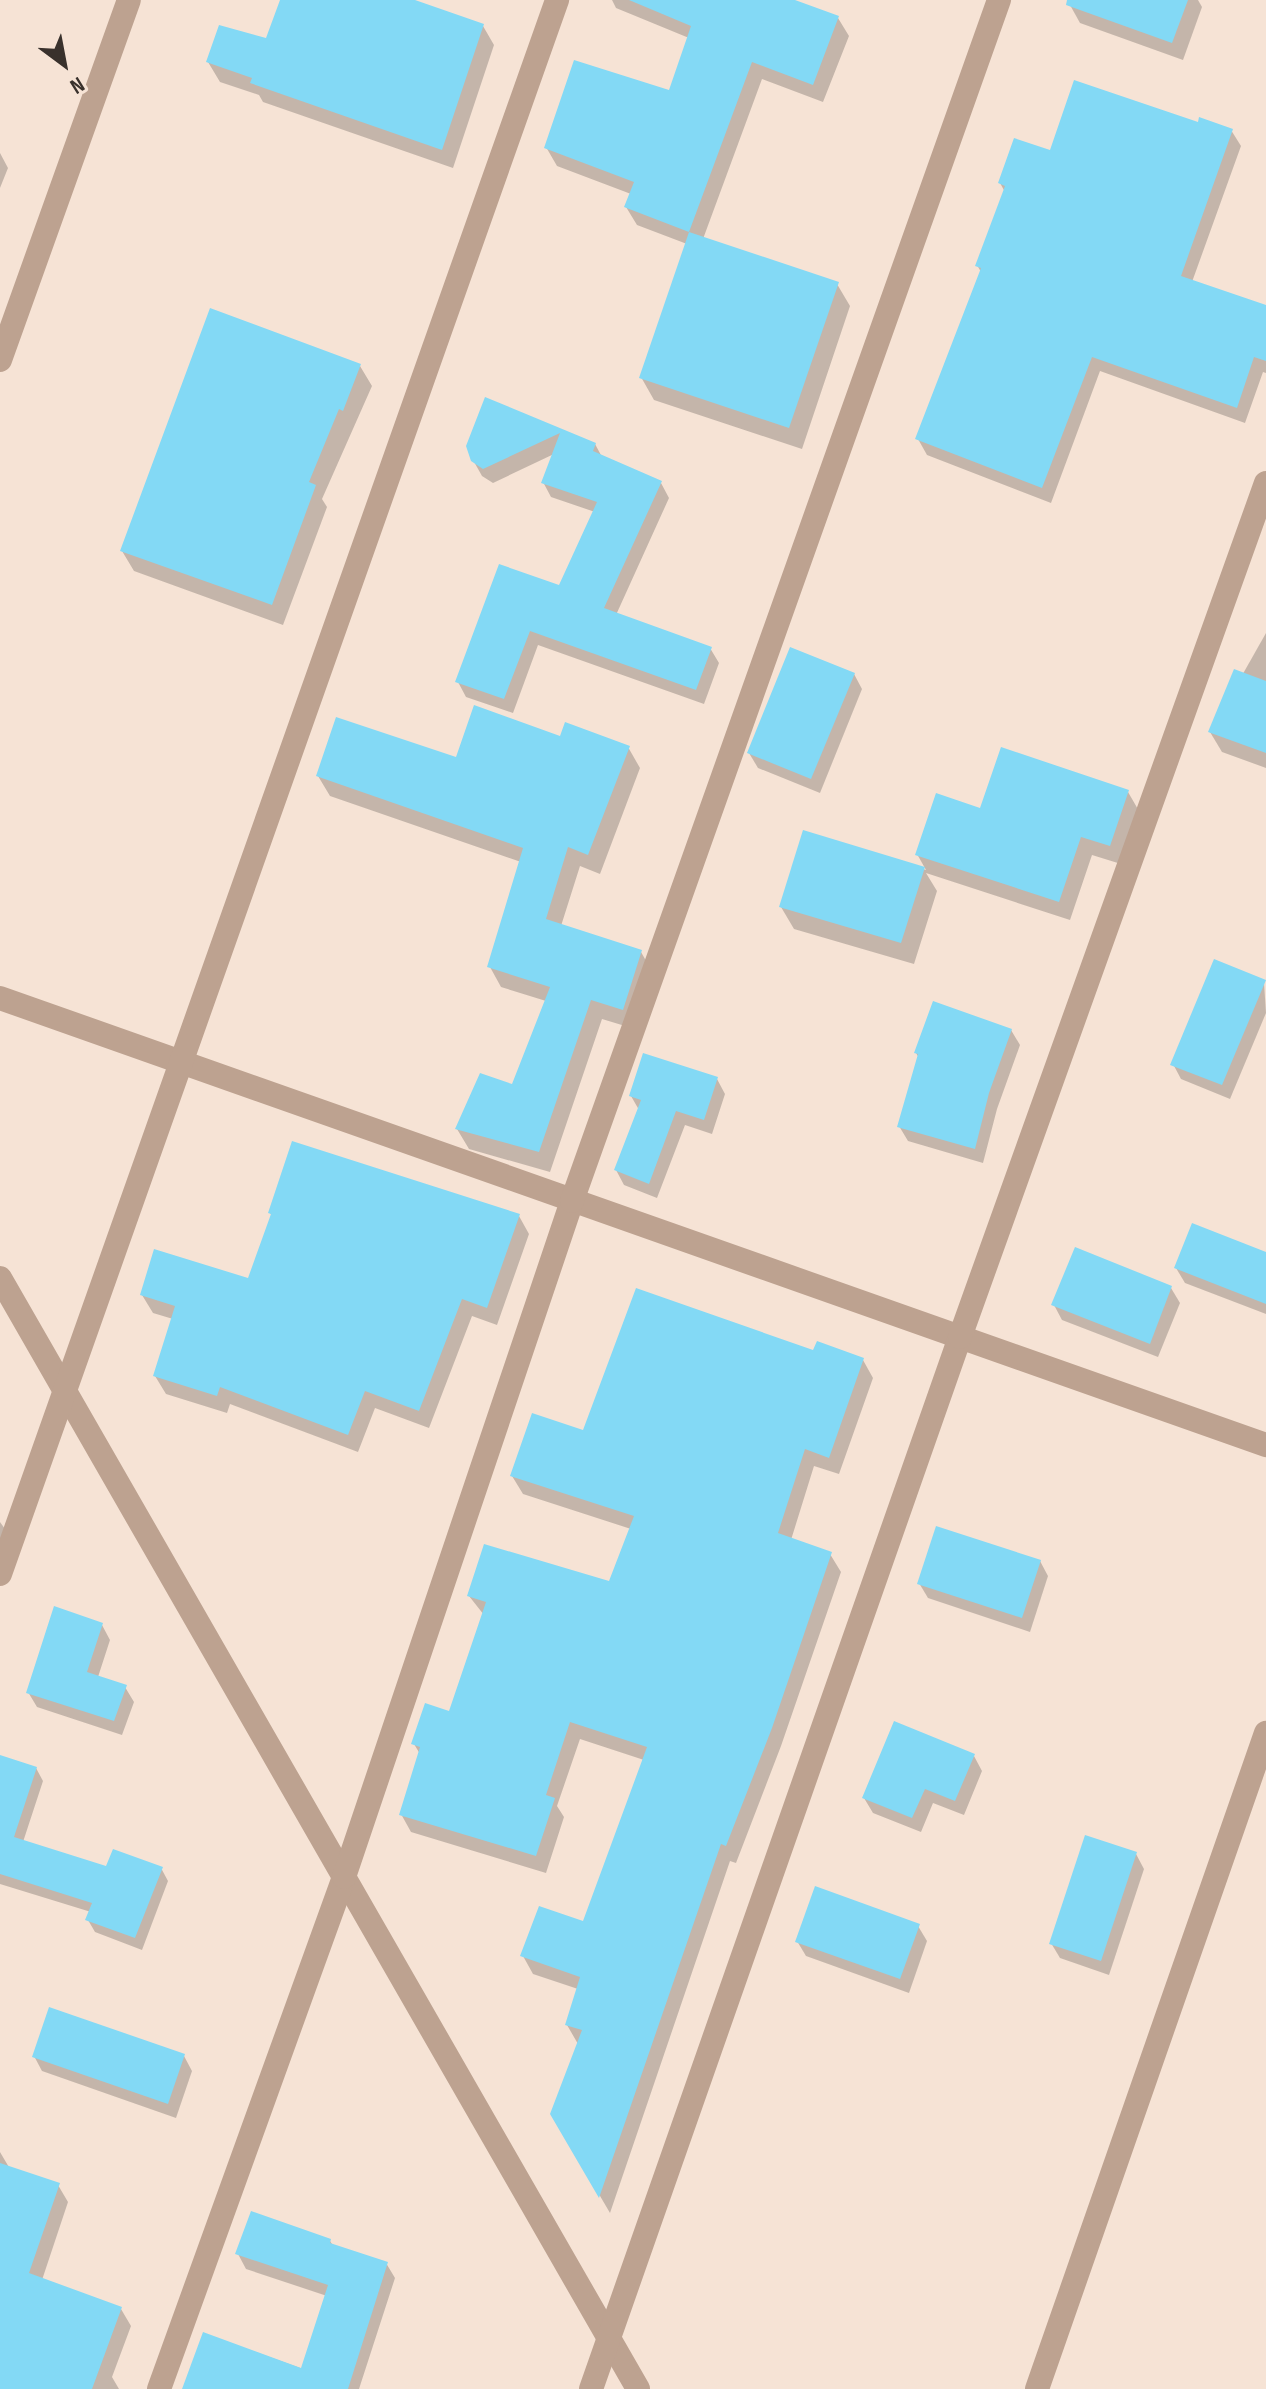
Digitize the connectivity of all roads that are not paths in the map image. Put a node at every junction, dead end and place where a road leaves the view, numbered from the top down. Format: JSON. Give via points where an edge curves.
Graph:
{"nodes":[{"id":1,"x":129,"y":0,"type":"edge"},
{"id":2,"x":557,"y":0,"type":"edge"},
{"id":3,"x":999,"y":0,"type":"edge"},
{"id":4,"x":0,"y":360,"type":"edge"},
{"id":5,"x":1266,"y":483,"type":"edge"},
{"id":6,"x":0,"y":998,"type":"edge"},
{"id":7,"x":179,"y":1062,"type":"junction"},
{"id":8,"x":572,"y":1201,"type":"junction"},
{"id":9,"x":0,"y":1278,"type":"edge"},
{"id":10,"x":960,"y":1337,"type":"junction"},
{"id":11,"x":65,"y":1392,"type":"junction"},
{"id":12,"x":1266,"y":1445,"type":"edge"},
{"id":13,"x":0,"y":1574,"type":"edge"},
{"id":14,"x":1266,"y":1733,"type":"edge"},
{"id":15,"x":344,"y":1877,"type":"junction"},
{"id":16,"x":609,"y":2339,"type":"junction"},
{"id":17,"x":159,"y":2389,"type":"edge"},
{"id":18,"x":591,"y":2389,"type":"edge"},
{"id":19,"x":638,"y":2389,"type":"edge"},
{"id":20,"x":1037,"y":2389,"type":"edge"}],
"edges":[{"from":1,"to":4,"type":"street"},
{"from":2,"to":7,"type":"street"},
{"from":3,"to":8,"type":"street"},
{"from":5,"to":10,"type":"street"},
{"from":6,"to":7,"type":"street"},
{"from":7,"to":8,"type":"street"},
{"from":7,"to":11,"type":"street"},
{"from":8,"to":10,"type":"street"},
{"from":8,"to":15,"type":"street"},
{"from":9,"to":11,"type":"street"},
{"from":10,"to":12,"type":"street"},
{"from":10,"to":16,"type":"street"},
{"from":11,"to":13,"type":"street"},
{"from":11,"to":15,"type":"street"},
{"from":14,"to":20,"type":"street"},
{"from":15,"to":16,"type":"street"},
{"from":15,"to":17,"type":"street"},
{"from":16,"to":18,"type":"street"},
{"from":16,"to":19,"type":"street"}]}
